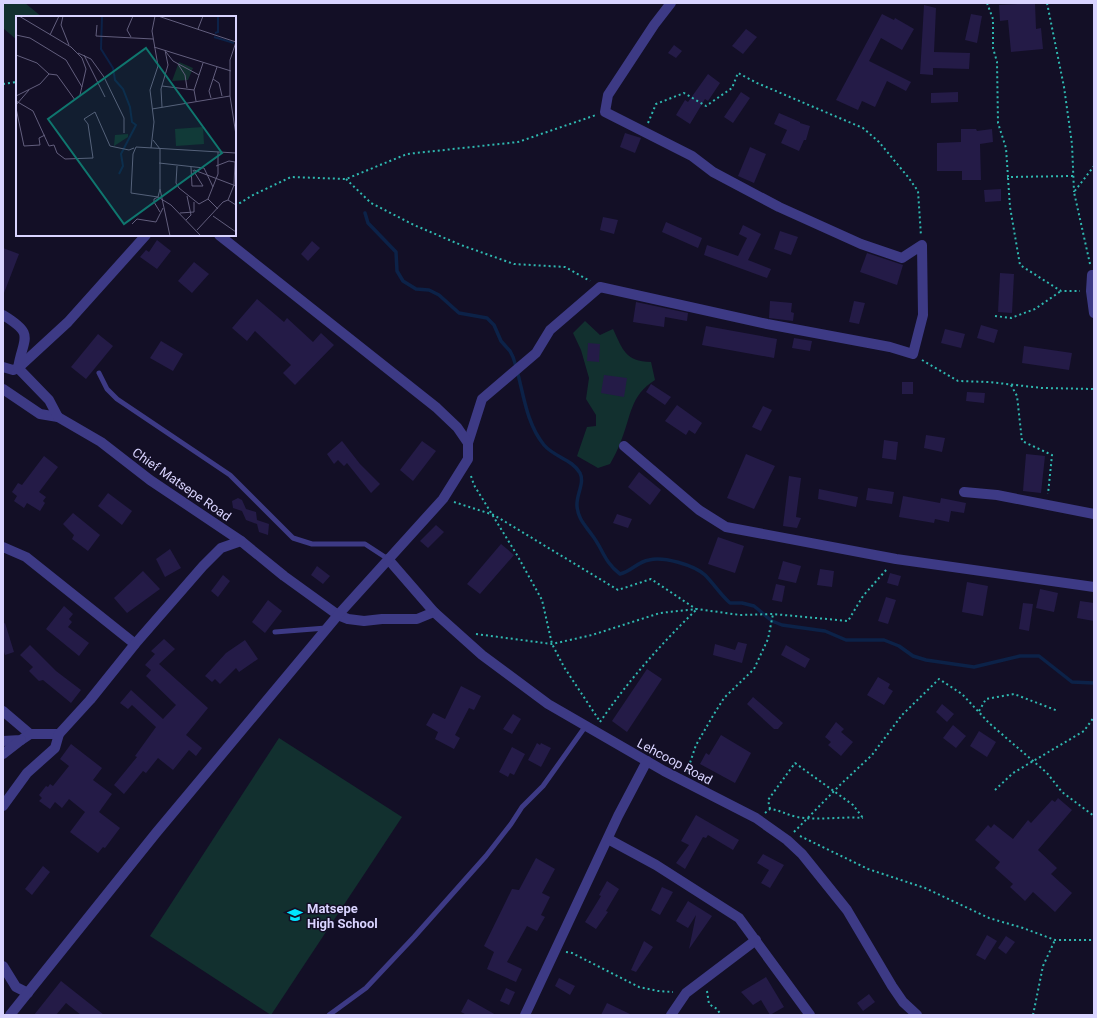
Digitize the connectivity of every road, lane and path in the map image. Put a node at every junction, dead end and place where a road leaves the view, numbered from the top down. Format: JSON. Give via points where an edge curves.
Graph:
{"nodes":[{"id":1,"x":671,"y":3,"type":"edge"},
{"id":2,"x":987,"y":3,"type":"edge"},
{"id":3,"x":1047,"y":3,"type":"edge"},
{"id":4,"x":16,"y":82,"type":"edge"},
{"id":5,"x":3,"y":84,"type":"edge"},
{"id":6,"x":605,"y":112,"type":"junction"},
{"id":7,"x":651,"y":136,"type":"junction"},
{"id":8,"x":1094,"y":166,"type":"edge"},
{"id":9,"x":1073,"y":176,"type":"junction"},
{"id":10,"x":1008,"y":177,"type":"junction"},
{"id":11,"x":346,"y":179,"type":"junction"},
{"id":12,"x":1074,"y":192,"type":"junction"},
{"id":13,"x":236,"y":205,"type":"edge"},
{"id":14,"x":145,"y":236,"type":"edge"},
{"id":15,"x":220,"y":236,"type":"edge"},
{"id":16,"x":922,"y":245,"type":"junction"},
{"id":17,"x":1093,"y":275,"type":"edge"},
{"id":18,"x":600,"y":287,"type":"junction"},
{"id":19,"x":1061,"y":291,"type":"junction"},
{"id":20,"x":1092,"y":291,"type":"junction"},
{"id":21,"x":1094,"y":313,"type":"edge"},
{"id":22,"x":3,"y":314,"type":"edge"},
{"id":23,"x":995,"y":316,"type":"dead end"},
{"id":24,"x":913,"y":354,"type":"junction"},
{"id":25,"x":3,"y":368,"type":"edge"},
{"id":26,"x":18,"y":368,"type":"junction"},
{"id":27,"x":99,"y":373,"type":"dead end"},
{"id":28,"x":1011,"y":385,"type":"junction"},
{"id":29,"x":3,"y":389,"type":"edge"},
{"id":30,"x":1094,"y":389,"type":"edge"},
{"id":31,"x":58,"y":417,"type":"junction"},
{"id":32,"x":468,"y":443,"type":"junction"},
{"id":33,"x":624,"y":446,"type":"dead end"},
{"id":34,"x":468,"y":459,"type":"junction"},
{"id":35,"x":964,"y":492,"type":"dead end"},
{"id":36,"x":443,"y":499,"type":"junction"},
{"id":37,"x":1049,"y":505,"type":"junction"},
{"id":38,"x":1094,"y":514,"type":"edge"},
{"id":39,"x":494,"y":515,"type":"junction"},
{"id":40,"x":241,"y":541,"type":"junction"},
{"id":41,"x":3,"y":546,"type":"edge"},
{"id":42,"x":896,"y":559,"type":"junction"},
{"id":43,"x":388,"y":560,"type":"junction"},
{"id":44,"x":1094,"y":587,"type":"edge"},
{"id":45,"x":697,"y":609,"type":"junction"},
{"id":46,"x":434,"y":612,"type":"junction"},
{"id":47,"x":773,"y":614,"type":"junction"},
{"id":48,"x":338,"y":615,"type":"junction"},
{"id":49,"x":328,"y":628,"type":"junction"},
{"id":50,"x":456,"y":631,"type":"junction"},
{"id":51,"x":275,"y":632,"type":"dead end"},
{"id":52,"x":135,"y":644,"type":"junction"},
{"id":53,"x":552,"y":644,"type":"junction"},
{"id":54,"x":3,"y":711,"type":"edge"},
{"id":55,"x":979,"y":711,"type":"junction"},
{"id":56,"x":1058,"y":711,"type":"dead end"},
{"id":57,"x":1094,"y":717,"type":"edge"},
{"id":58,"x":600,"y":721,"type":"junction"},
{"id":59,"x":585,"y":727,"type":"junction"},
{"id":60,"x":595,"y":732,"type":"junction"},
{"id":61,"x":30,"y":734,"type":"junction"},
{"id":62,"x":59,"y":734,"type":"junction"},
{"id":63,"x":21,"y":740,"type":"junction"},
{"id":64,"x":3,"y":741,"type":"edge"},
{"id":65,"x":3,"y":754,"type":"edge"},
{"id":66,"x":1034,"y":761,"type":"junction"},
{"id":67,"x":648,"y":762,"type":"junction"},
{"id":68,"x":684,"y":780,"type":"junction"},
{"id":69,"x":995,"y":790,"type":"dead end"},
{"id":70,"x":834,"y":792,"type":"junction"},
{"id":71,"x":3,"y":806,"type":"edge"},
{"id":72,"x":770,"y":808,"type":"junction"},
{"id":73,"x":1094,"y":816,"type":"edge"},
{"id":74,"x":756,"y":818,"type":"junction"},
{"id":75,"x":807,"y":818,"type":"junction"},
{"id":76,"x":790,"y":837,"type":"junction"},
{"id":77,"x":608,"y":839,"type":"junction"},
{"id":78,"x":756,"y":940,"type":"junction"},
{"id":79,"x":1055,"y":940,"type":"junction"},
{"id":80,"x":1094,"y":940,"type":"edge"},
{"id":81,"x":556,"y":951,"type":"junction"},
{"id":82,"x":3,"y":966,"type":"edge"},
{"id":83,"x":706,"y":978,"type":"junction"},
{"id":84,"x":28,"y":993,"type":"junction"},
{"id":85,"x":686,"y":993,"type":"junction"},
{"id":86,"x":10,"y":1015,"type":"edge"},
{"id":87,"x":329,"y":1015,"type":"edge"},
{"id":88,"x":525,"y":1015,"type":"edge"},
{"id":89,"x":671,"y":1015,"type":"edge"},
{"id":90,"x":721,"y":1015,"type":"edge"},
{"id":91,"x":810,"y":1015,"type":"edge"},
{"id":92,"x":917,"y":1015,"type":"edge"},
{"id":93,"x":1033,"y":1015,"type":"edge"}],
"edges":[{"from":1,"to":6,"type":"street","via":[[608,95]]},
{"from":2,"to":10,"type":"path","via":[[993,19],[998,123],[1006,148]]},
{"from":3,"to":9,"type":"path","via":[[1064,86],[1072,144]]},
{"from":4,"to":5,"type":"path"},
{"from":6,"to":7,"type":"street"},
{"from":6,"to":11,"type":"path","via":[[518,142],[408,154]]},
{"from":7,"to":16,"type":"street","via":[[692,156],[713,172],[752,193],[861,244],[902,258]]},
{"from":7,"to":16,"type":"path","via":[[648,123],[656,104],[684,93],[706,106],[732,88],[738,72],[757,83],[863,128],[879,142],[918,191]]},
{"from":8,"to":12,"type":"path"},
{"from":9,"to":10,"type":"path"},
{"from":9,"to":12,"type":"path"},
{"from":10,"to":19,"type":"path","via":[[1010,208],[1020,265]]},
{"from":11,"to":13,"type":"path","via":[[291,176]]},
{"from":11,"to":18,"type":"path","via":[[371,203],[414,225],[514,264],[565,266]]},
{"from":12,"to":17,"type":"path"},
{"from":14,"to":26,"type":"street","via":[[68,322]]},
{"from":15,"to":32,"type":"street","via":[[437,408],[457,427]]},
{"from":16,"to":24,"type":"street","via":[[923,315]]},
{"from":17,"to":20,"type":"street"},
{"from":18,"to":24,"type":"street","via":[[767,324],[890,347]]},
{"from":18,"to":32,"type":"street","via":[[550,330],[536,353],[482,399]]},
{"from":19,"to":20,"type":"path"},
{"from":19,"to":23,"type":"path","via":[[1035,309],[1011,318]]},
{"from":20,"to":21,"type":"street"},
{"from":22,"to":26,"type":"street","via":[[24,331],[26,342]]},
{"from":24,"to":28,"type":"path","via":[[958,381]]},
{"from":25,"to":26,"type":"street"},
{"from":26,"to":31,"type":"street","via":[[49,400]]},
{"from":27,"to":43,"type":"lane","via":[[107,389],[117,399],[230,475],[293,538],[312,544],[365,544]]},
{"from":28,"to":30,"type":"path"},
{"from":28,"to":37,"type":"path","via":[[1017,396],[1022,442],[1052,455],[1048,488]]},
{"from":29,"to":31,"type":"street","name":"Chief Matsepe Road","via":[[40,414]]},
{"from":31,"to":40,"type":"street","name":"Chief Matsepe Road","via":[[101,442],[150,480]]},
{"from":32,"to":34,"type":"street"},
{"from":33,"to":42,"type":"street","via":[[699,510],[726,527]]},
{"from":34,"to":36,"type":"street"},
{"from":34,"to":39,"type":"path","via":[[474,485]]},
{"from":35,"to":37,"type":"street","via":[[998,495]]},
{"from":36,"to":39,"type":"path"},
{"from":36,"to":43,"type":"street"},
{"from":37,"to":38,"type":"street"},
{"from":39,"to":45,"type":"path","via":[[618,590],[650,579]]},
{"from":39,"to":53,"type":"path","via":[[542,600]]},
{"from":40,"to":48,"type":"street","name":"Chief Matsepe Road"},
{"from":40,"to":52,"type":"street","via":[[222,548],[210,558]]},
{"from":41,"to":52,"type":"street","via":[[26,557],[44,570]]},
{"from":42,"to":44,"type":"street"},
{"from":42,"to":47,"type":"path","via":[[863,596],[848,621]]},
{"from":43,"to":46,"type":"street","name":"Lehcoop Road"},
{"from":43,"to":48,"type":"street"},
{"from":45,"to":47,"type":"path","via":[[740,616]]},
{"from":45,"to":53,"type":"path","via":[[660,613],[592,635]]},
{"from":45,"to":58,"type":"path","via":[[657,648]]},
{"from":46,"to":48,"type":"street","via":[[417,619],[364,621]]},
{"from":46,"to":50,"type":"street","name":"Lehcoop Road"},
{"from":47,"to":68,"type":"path","via":[[768,639],[754,670],[724,698],[696,745]]},
{"from":48,"to":49,"type":"street"},
{"from":49,"to":51,"type":"lane"},
{"from":49,"to":84,"type":"street","via":[[156,833]]},
{"from":50,"to":53,"type":"path"},
{"from":50,"to":59,"type":"street","name":"Lehcoop Road","via":[[514,679]]},
{"from":52,"to":62,"type":"street"},
{"from":53,"to":58,"type":"path"},
{"from":54,"to":61,"type":"street"},
{"from":55,"to":56,"type":"path","via":[[986,699],[1014,694]]},
{"from":55,"to":66,"type":"path","via":[[989,723]]},
{"from":55,"to":70,"type":"path","via":[[962,694],[939,679],[902,715],[872,755]]},
{"from":57,"to":66,"type":"path","via":[[1084,731]]},
{"from":58,"to":60,"type":"path"},
{"from":59,"to":60,"type":"street","name":"Lehcoop Road"},
{"from":59,"to":87,"type":"lane","via":[[543,786],[522,807],[486,856],[366,988]]},
{"from":60,"to":67,"type":"street","name":"Lehcoop Road"},
{"from":61,"to":62,"type":"street"},
{"from":61,"to":63,"type":"street"},
{"from":62,"to":71,"type":"street","via":[[55,748],[27,773]]},
{"from":63,"to":64,"type":"street"},
{"from":63,"to":65,"type":"street"},
{"from":66,"to":69,"type":"path","via":[[1013,773]]},
{"from":66,"to":73,"type":"path","via":[[1062,792]]},
{"from":67,"to":68,"type":"street","name":"Lehcoop Road"},
{"from":67,"to":77,"type":"street"},
{"from":68,"to":74,"type":"street","name":"Lehcoop Road"},
{"from":70,"to":72,"type":"path","via":[[794,764],[768,800]]},
{"from":70,"to":75,"type":"path"},
{"from":70,"to":75,"type":"path","via":[[853,805],[863,818]]},
{"from":72,"to":74,"type":"path"},
{"from":72,"to":75,"type":"path"},
{"from":74,"to":76,"type":"street","name":"Lehcoop Road"},
{"from":75,"to":76,"type":"path"},
{"from":76,"to":79,"type":"path","via":[[868,869],[925,888],[989,918]]},
{"from":76,"to":92,"type":"street","name":"Lehcoop Road","via":[[847,910],[892,986],[903,1002]]},
{"from":77,"to":78,"type":"street","via":[[656,865],[739,918]]},
{"from":77,"to":81,"type":"street"},
{"from":78,"to":83,"type":"street"},
{"from":78,"to":91,"type":"street"},
{"from":79,"to":80,"type":"path"},
{"from":79,"to":93,"type":"path","via":[[1043,966]]},
{"from":81,"to":85,"type":"path","via":[[572,953],[639,987]]},
{"from":81,"to":88,"type":"street"},
{"from":82,"to":84,"type":"street","via":[[16,986]]},
{"from":83,"to":85,"type":"street"},
{"from":83,"to":90,"type":"path","via":[[709,1004]]},
{"from":84,"to":86,"type":"street"},
{"from":85,"to":89,"type":"street"}]}
